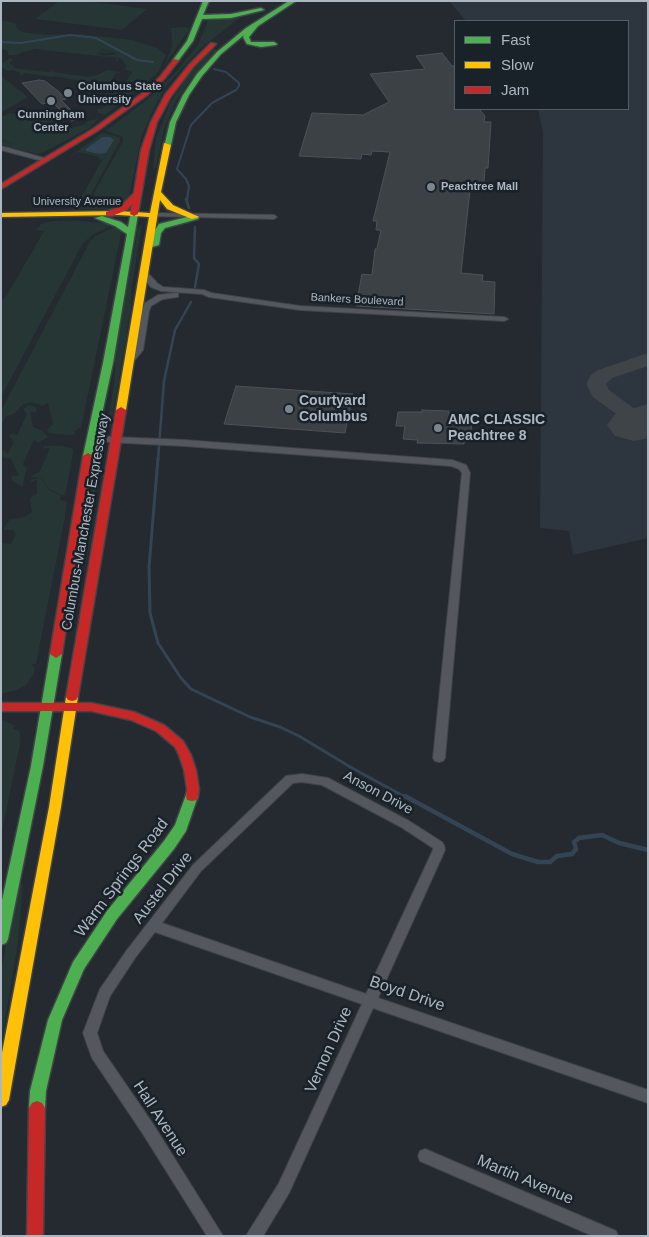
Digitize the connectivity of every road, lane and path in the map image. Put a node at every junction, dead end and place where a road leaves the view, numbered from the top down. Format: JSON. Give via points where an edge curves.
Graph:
{"nodes":[{"id":1,"x":276,"y":1,"type":"edge"},
{"id":2,"x":294,"y":1,"type":"edge"},
{"id":3,"x":203,"y":8,"type":"edge"},
{"id":4,"x":261,"y":10,"type":"junction"},
{"id":5,"x":256,"y":24,"type":"junction"},
{"id":6,"x":274,"y":44,"type":"dead end"},
{"id":7,"x":1,"y":148,"type":"edge"},
{"id":8,"x":46,"y":160,"type":"junction"},
{"id":9,"x":1,"y":187,"type":"edge"},
{"id":10,"x":157,"y":192,"type":"junction"},
{"id":11,"x":138,"y":193,"type":"junction"},
{"id":12,"x":109,"y":214,"type":"junction"},
{"id":13,"x":3,"y":215,"type":"edge"},
{"id":14,"x":130,"y":215,"type":"junction"},
{"id":15,"x":153,"y":215,"type":"junction"},
{"id":16,"x":195,"y":217,"type":"junction"},
{"id":17,"x":274,"y":217,"type":"dead end"},
{"id":18,"x":97,"y":218,"type":"junction"},
{"id":19,"x":131,"y":232,"type":"junction"},
{"id":20,"x":143,"y":273,"type":"junction"},
{"id":21,"x":209,"y":295,"type":"junction"},
{"id":22,"x":504,"y":319,"type":"dead end"},
{"id":23,"x":130,"y":360,"type":"junction"},
{"id":24,"x":91,"y":439,"type":"junction"},
{"id":25,"x":116,"y":440,"type":"junction"},
{"id":26,"x":1,"y":707,"type":"edge"},
{"id":27,"x":46,"y":707,"type":"junction"},
{"id":28,"x":70,"y":707,"type":"junction"},
{"id":29,"x":439,"y":758,"type":"dead end"},
{"id":30,"x":275,"y":793,"type":"joint"},
{"id":31,"x":429,"y":873,"type":"joint"},
{"id":32,"x":154,"y":926,"type":"junction"},
{"id":33,"x":1,"y":939,"type":"edge"},
{"id":34,"x":371,"y":1001,"type":"junction"},
{"id":35,"x":96,"y":1018,"type":"joint"},
{"id":36,"x":648,"y":1097,"type":"edge"},
{"id":37,"x":1,"y":1100,"type":"edge"},
{"id":38,"x":425,"y":1156,"type":"dead end"},
{"id":39,"x":35,"y":1236,"type":"edge"},
{"id":40,"x":216,"y":1236,"type":"edge"},
{"id":41,"x":252,"y":1236,"type":"edge"},
{"id":42,"x":611,"y":1236,"type":"edge"}],
"edges":[{"from":1,"to":4,"type":"main road","name":"Columbus-Manchester Expressway"},
{"from":2,"to":5,"type":"main road","name":"Columbus-Manchester Expressway"},
{"from":3,"to":4,"type":"main road","via":[[219,13]]},
{"from":3,"to":8,"type":"main road","via":[[190,41],[145,94],[111,120]]},
{"from":4,"to":11,"type":"main road","name":"Columbus-Manchester Expressway","via":[[204,52],[168,95],[145,150]]},
{"from":5,"to":6,"type":"main road","via":[[246,37],[249,42]]},
{"from":5,"to":10,"type":"main road","name":"Columbus-Manchester Expressway","via":[[219,53],[186,95],[173,122]]},
{"from":7,"to":8,"type":"street"},
{"from":8,"to":9,"type":"main road"},
{"from":10,"to":15,"type":"main road","name":"Columbus-Manchester Expressway"},
{"from":10,"to":16,"type":"main road","via":[[170,207]]},
{"from":11,"to":12,"type":"main road","via":[[124,208]]},
{"from":11,"to":14,"type":"main road","name":"Columbus-Manchester Expressway"},
{"from":12,"to":13,"type":"main road","name":"University Avenue"},
{"from":12,"to":14,"type":"main road","name":"University Avenue"},
{"from":13,"to":18,"type":"main road"},
{"from":14,"to":15,"type":"main road","name":"University Avenue"},
{"from":14,"to":18,"type":"main road"},
{"from":14,"to":19,"type":"main road","name":"Columbus-Manchester Expressway"},
{"from":15,"to":16,"type":"street"},
{"from":15,"to":20,"type":"main road","name":"Columbus-Manchester Expressway"},
{"from":16,"to":17,"type":"street"},
{"from":16,"to":20,"type":"main road","via":[[162,226],[157,232],[152,268]]},
{"from":18,"to":19,"type":"main road"},
{"from":19,"to":24,"type":"main road","name":"Columbus-Manchester Expressway"},
{"from":20,"to":21,"type":"street","name":"Bankers Boulevard","via":[[161,288]]},
{"from":20,"to":23,"type":"main road","name":"Columbus-Manchester Expressway"},
{"from":21,"to":22,"type":"street","name":"Bankers Boulevard","via":[[300,308]]},
{"from":21,"to":23,"type":"street","name":"Bankers Boulevard","via":[[169,295],[152,301],[145,311],[138,350]]},
{"from":23,"to":25,"type":"main road","name":"Columbus-Manchester Expressway"},
{"from":24,"to":25,"type":"street"},
{"from":24,"to":27,"type":"main road","name":"Columbus-Manchester Expressway"},
{"from":25,"to":28,"type":"main road","name":"Columbus-Manchester Expressway"},
{"from":25,"to":29,"type":"street","via":[[453,463],[465,469]]},
{"from":26,"to":27,"type":"main road","name":"Warm Springs Road"},
{"from":27,"to":28,"type":"main road","name":"Warm Springs Road"},
{"from":27,"to":33,"type":"main road","name":"Columbus-Manchester Expressway"},
{"from":28,"to":37,"type":"main road","name":"Columbus-Manchester Expressway","via":[[55,807]]},
{"from":28,"to":39,"type":"main road","name":"Warm Springs Road","via":[[117,712],[160,728],[179,744],[186,755],[192,788],[189,808],[181,826],[107,922],[78,966],[55,1020],[38,1091]]},
{"from":30,"to":31,"type":"street","name":"Anson Drive","via":[[290,779],[324,780],[438,845]]},
{"from":30,"to":32,"type":"street","name":"Austel Drive","via":[[197,868]]},
{"from":31,"to":34,"type":"street","name":"Vernon Drive"},
{"from":32,"to":34,"type":"street","name":"Boyd Drive"},
{"from":32,"to":35,"type":"street","name":"Austel Drive","via":[[105,993]]},
{"from":34,"to":36,"type":"street","name":"Boyd Drive"},
{"from":34,"to":41,"type":"street","name":"Vernon Drive","via":[[284,1188]]},
{"from":35,"to":40,"type":"street","name":"Hall Avenue","via":[[90,1033],[97,1054]]},
{"from":38,"to":42,"type":"street","name":"Martin Avenue"}]}
